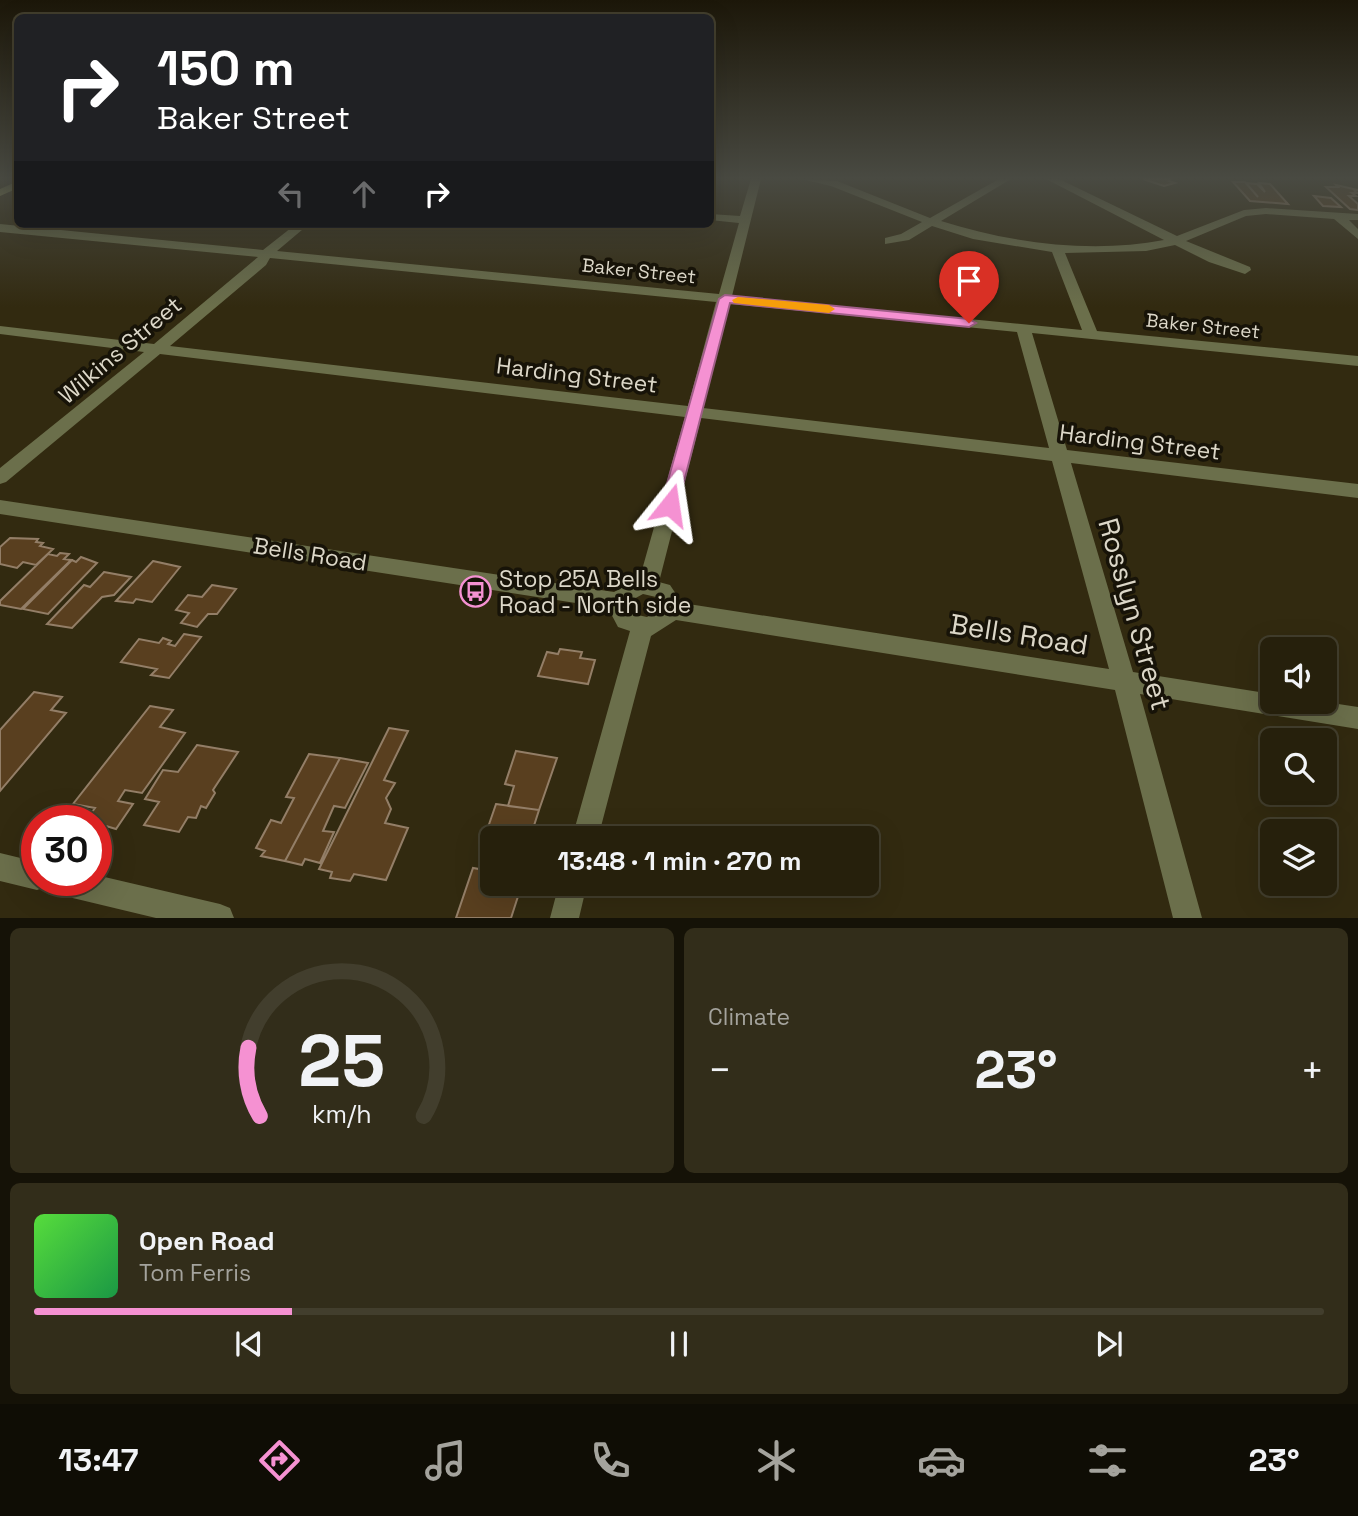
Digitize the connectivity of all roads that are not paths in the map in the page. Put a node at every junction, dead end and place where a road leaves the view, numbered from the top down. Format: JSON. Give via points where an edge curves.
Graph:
{"nodes":[{"id":1,"x":746,"y":222,"type":"edge"},
{"id":2,"x":931,"y":222,"type":"joint"},
{"id":3,"x":1136,"y":222,"type":"edge"},
{"id":4,"x":1223,"y":222,"type":"edge"},
{"id":5,"x":1344,"y":222,"type":"edge"},
{"id":6,"x":0,"y":228,"type":"edge"},
{"id":7,"x":121,"y":228,"type":"edge"},
{"id":8,"x":298,"y":228,"type":"edge"},
{"id":9,"x":1358,"y":234,"type":"edge"},
{"id":10,"x":104,"y":238,"type":"junction"},
{"id":11,"x":889,"y":241,"type":"dead end"},
{"id":12,"x":1176,"y":241,"type":"junction"},
{"id":13,"x":1057,"y":249,"type":"junction"},
{"id":14,"x":267,"y":254,"type":"junction"},
{"id":15,"x":1245,"y":270,"type":"dead end"},
{"id":16,"x":725,"y":299,"type":"junction"},
{"id":17,"x":1023,"y":328,"type":"junction"},
{"id":18,"x":0,"y":330,"type":"edge"},
{"id":19,"x":1091,"y":335,"type":"junction"},
{"id":20,"x":158,"y":349,"type":"junction"},
{"id":21,"x":1358,"y":361,"type":"edge"},
{"id":22,"x":695,"y":412,"type":"junction"},
{"id":23,"x":1058,"y":455,"type":"junction"},
{"id":24,"x":0,"y":478,"type":"edge"},
{"id":25,"x":1358,"y":491,"type":"edge"},
{"id":26,"x":0,"y":507,"type":"edge"},
{"id":27,"x":648,"y":585,"type":"junction"},
{"id":28,"x":620,"y":601,"type":"junction"},
{"id":29,"x":670,"y":610,"type":"junction"},
{"id":30,"x":642,"y":627,"type":"junction"},
{"id":31,"x":1124,"y":680,"type":"junction"},
{"id":32,"x":1358,"y":718,"type":"edge"},
{"id":33,"x":588,"y":826,"type":"edge"},
{"id":34,"x":0,"y":867,"type":"edge"},
{"id":35,"x":21,"y":872,"type":"edge"},
{"id":36,"x":112,"y":893,"type":"edge"},
{"id":37,"x":570,"y":896,"type":"edge"},
{"id":38,"x":220,"y":918,"type":"edge"},
{"id":39,"x":564,"y":918,"type":"edge"},
{"id":40,"x":1188,"y":918,"type":"edge"}],
"edges":[{"from":1,"to":16,"type":"street"},
{"from":2,"to":11,"type":"street"},
{"from":2,"to":13,"type":"street","via":[[973,235]]},
{"from":3,"to":12,"type":"street"},
{"from":4,"to":12,"type":"street"},
{"from":5,"to":9,"type":"street"},
{"from":6,"to":10,"type":"street","name":"Baker Street"},
{"from":7,"to":10,"type":"street"},
{"from":8,"to":14,"type":"street","name":"Wilkins Street"},
{"from":10,"to":14,"type":"street","name":"Baker Street"},
{"from":12,"to":13,"type":"street","via":[[1116,250]]},
{"from":12,"to":15,"type":"street"},
{"from":13,"to":19,"type":"street"},
{"from":14,"to":16,"type":"street","name":"Baker Street"},
{"from":14,"to":20,"type":"street","name":"Wilkins Street"},
{"from":16,"to":17,"type":"street","name":"Baker Street"},
{"from":16,"to":22,"type":"street"},
{"from":17,"to":19,"type":"street","name":"Baker Street"},
{"from":17,"to":23,"type":"street","name":"Rosslyn Street"},
{"from":18,"to":20,"type":"street","name":"Harding Street"},
{"from":19,"to":21,"type":"street","name":"Baker Street"},
{"from":20,"to":22,"type":"street","name":"Harding Street"},
{"from":20,"to":24,"type":"street","name":"Wilkins Street"},
{"from":22,"to":23,"type":"street","name":"Harding Street"},
{"from":22,"to":27,"type":"street"},
{"from":23,"to":25,"type":"street","name":"Harding Street"},
{"from":23,"to":31,"type":"street","name":"Rosslyn Street"},
{"from":26,"to":28,"type":"street","name":"Bells Road"},
{"from":27,"to":28,"type":"street","via":[[634,587]]},
{"from":27,"to":29,"type":"street","via":[[668,596]]},
{"from":28,"to":30,"type":"street","via":[[626,621]]},
{"from":29,"to":30,"type":"street","via":[[656,625]]},
{"from":29,"to":31,"type":"street","name":"Bells Road"},
{"from":30,"to":33,"type":"street"},
{"from":31,"to":32,"type":"street","name":"Bells Road"},
{"from":31,"to":40,"type":"street","name":"Rosslyn Street"},
{"from":34,"to":35,"type":"street"},
{"from":36,"to":38,"type":"street"},
{"from":37,"to":39,"type":"street"}]}
